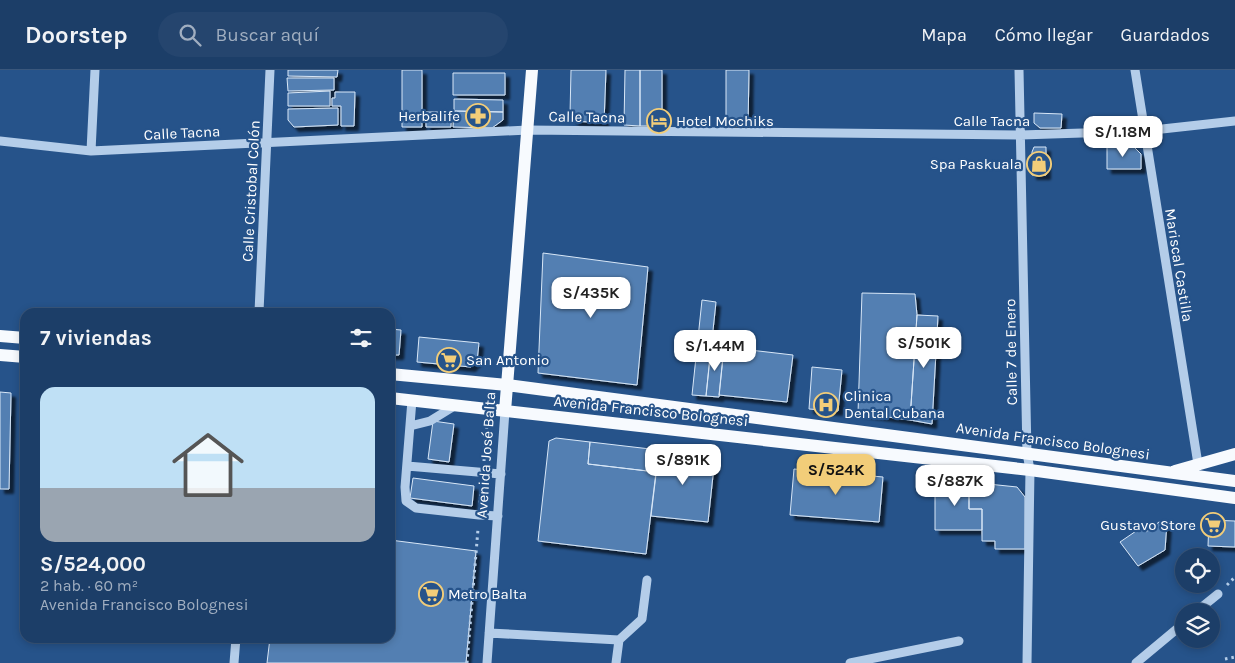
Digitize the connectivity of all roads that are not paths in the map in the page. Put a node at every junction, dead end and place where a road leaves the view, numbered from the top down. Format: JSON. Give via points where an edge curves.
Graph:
{"nodes":[{"id":1,"x":95,"y":70,"type":"edge"},
{"id":2,"x":270,"y":70,"type":"edge"},
{"id":3,"x":532,"y":70,"type":"edge"},
{"id":4,"x":1019,"y":70,"type":"edge"},
{"id":5,"x":1135,"y":70,"type":"edge"},
{"id":6,"x":1235,"y":121,"type":"edge"},
{"id":7,"x":528,"y":130,"type":"junction"},
{"id":8,"x":1144,"y":131,"type":"junction"},
{"id":9,"x":1021,"y":135,"type":"junction"},
{"id":10,"x":0,"y":140,"type":"edge"},
{"id":11,"x":268,"y":143,"type":"junction"},
{"id":12,"x":91,"y":151,"type":"junction"},
{"id":13,"x":259,"y":308,"type":"edge"},
{"id":14,"x":0,"y":336,"type":"edge"},
{"id":15,"x":20,"y":338,"type":"edge"},
{"id":16,"x":0,"y":355,"type":"edge"},
{"id":17,"x":20,"y":357,"type":"edge"},
{"id":18,"x":395,"y":374,"type":"edge"},
{"id":19,"x":507,"y":385,"type":"junction"},
{"id":20,"x":395,"y":398,"type":"edge"},
{"id":21,"x":412,"y":400,"type":"junction"},
{"id":22,"x":456,"y":405,"type":"junction"},
{"id":23,"x":505,"y":411,"type":"junction"},
{"id":24,"x":410,"y":426,"type":"junction"},
{"id":25,"x":1027,"y":453,"type":"junction"},
{"id":26,"x":1235,"y":454,"type":"edge"},
{"id":27,"x":1198,"y":464,"type":"junction"},
{"id":28,"x":407,"y":466,"type":"junction"},
{"id":29,"x":1030,"y":470,"type":"junction"},
{"id":30,"x":1168,"y":473,"type":"junction"},
{"id":31,"x":501,"y":474,"type":"junction"},
{"id":32,"x":1235,"y":481,"type":"edge"},
{"id":33,"x":1135,"y":484,"type":"junction"},
{"id":34,"x":1235,"y":498,"type":"edge"},
{"id":35,"x":498,"y":516,"type":"junction"},
{"id":36,"x":647,"y":580,"type":"dead end"},
{"id":37,"x":1218,"y":594,"type":"dead end"},
{"id":38,"x":1207,"y":603,"type":"edge"},
{"id":39,"x":1175,"y":630,"type":"edge"},
{"id":40,"x":489,"y":633,"type":"junction"},
{"id":41,"x":619,"y":640,"type":"junction"},
{"id":42,"x":959,"y":641,"type":"dead end"},
{"id":43,"x":236,"y":643,"type":"edge"},
{"id":44,"x":234,"y":663,"type":"edge"},
{"id":45,"x":486,"y":663,"type":"edge"},
{"id":46,"x":616,"y":663,"type":"edge"},
{"id":47,"x":850,"y":663,"type":"edge"},
{"id":48,"x":1027,"y":663,"type":"edge"},
{"id":49,"x":1136,"y":663,"type":"edge"}],
"edges":[{"from":1,"to":12,"type":"street"},
{"from":2,"to":11,"type":"street","name":"Calle Cristobal Colón"},
{"from":3,"to":7,"type":"main road","name":"Avenida José Balta"},
{"from":4,"to":9,"type":"street","name":"Calle 7 de Enero"},
{"from":5,"to":8,"type":"street","name":"Mariscal Castilla"},
{"from":6,"to":8,"type":"street","name":"Calle Tacna"},
{"from":7,"to":9,"type":"street","name":"Calle Tacna"},
{"from":7,"to":11,"type":"street","name":"Calle Tacna"},
{"from":7,"to":19,"type":"main road","name":"Avenida José Balta"},
{"from":8,"to":9,"type":"street","name":"Calle Tacna"},
{"from":8,"to":27,"type":"street","name":"Mariscal Castilla"},
{"from":9,"to":25,"type":"street","name":"Calle 7 de Enero"},
{"from":10,"to":12,"type":"street","name":"Calle Tacna"},
{"from":11,"to":12,"type":"street","name":"Calle Tacna"},
{"from":11,"to":13,"type":"street","name":"Calle Cristobal Colón"},
{"from":14,"to":15,"type":"main road"},
{"from":16,"to":17,"type":"main road"},
{"from":18,"to":19,"type":"main road","name":"Avenida Francisco Bolognesi"},
{"from":19,"to":23,"type":"main road","name":"Avenida José Balta"},
{"from":19,"to":25,"type":"main road","name":"Avenida Francisco Bolognesi"},
{"from":20,"to":21,"type":"main road","name":"Avenida Francisco Bolognesi"},
{"from":21,"to":22,"type":"main road","name":"Avenida Francisco Bolognesi"},
{"from":21,"to":24,"type":"street"},
{"from":22,"to":23,"type":"main road","name":"Avenida Francisco Bolognesi"},
{"from":22,"to":24,"type":"street","via":[[430,421]]},
{"from":23,"to":29,"type":"main road","name":"Avenida Francisco Bolognesi"},
{"from":23,"to":31,"type":"street","name":"Avenida José Balta"},
{"from":24,"to":28,"type":"street"},
{"from":25,"to":29,"type":"street","name":"Calle 7 de Enero"},
{"from":25,"to":30,"type":"main road","name":"Avenida Francisco Bolognesi"},
{"from":26,"to":27,"type":"main road"},
{"from":27,"to":30,"type":"main road"},
{"from":28,"to":31,"type":"street"},
{"from":28,"to":35,"type":"street","via":[[406,501],[416,508]]},
{"from":29,"to":33,"type":"main road","name":"Avenida Francisco Bolognesi"},
{"from":29,"to":48,"type":"street","name":"Calle 7 de Enero"},
{"from":30,"to":32,"type":"main road","name":"Avenida Francisco Bolognesi"},
{"from":30,"to":33,"type":"main road"},
{"from":31,"to":35,"type":"street","name":"Avenida José Balta"},
{"from":33,"to":34,"type":"main road","name":"Avenida Francisco Bolognesi"},
{"from":35,"to":40,"type":"street","name":"Avenida José Balta"},
{"from":36,"to":41,"type":"street","via":[[642,619]]},
{"from":37,"to":38,"type":"street"},
{"from":39,"to":49,"type":"street"},
{"from":40,"to":41,"type":"street"},
{"from":40,"to":45,"type":"street","name":"Avenida José Balta"},
{"from":41,"to":46,"type":"street"},
{"from":42,"to":47,"type":"street"},
{"from":43,"to":44,"type":"street"}]}
